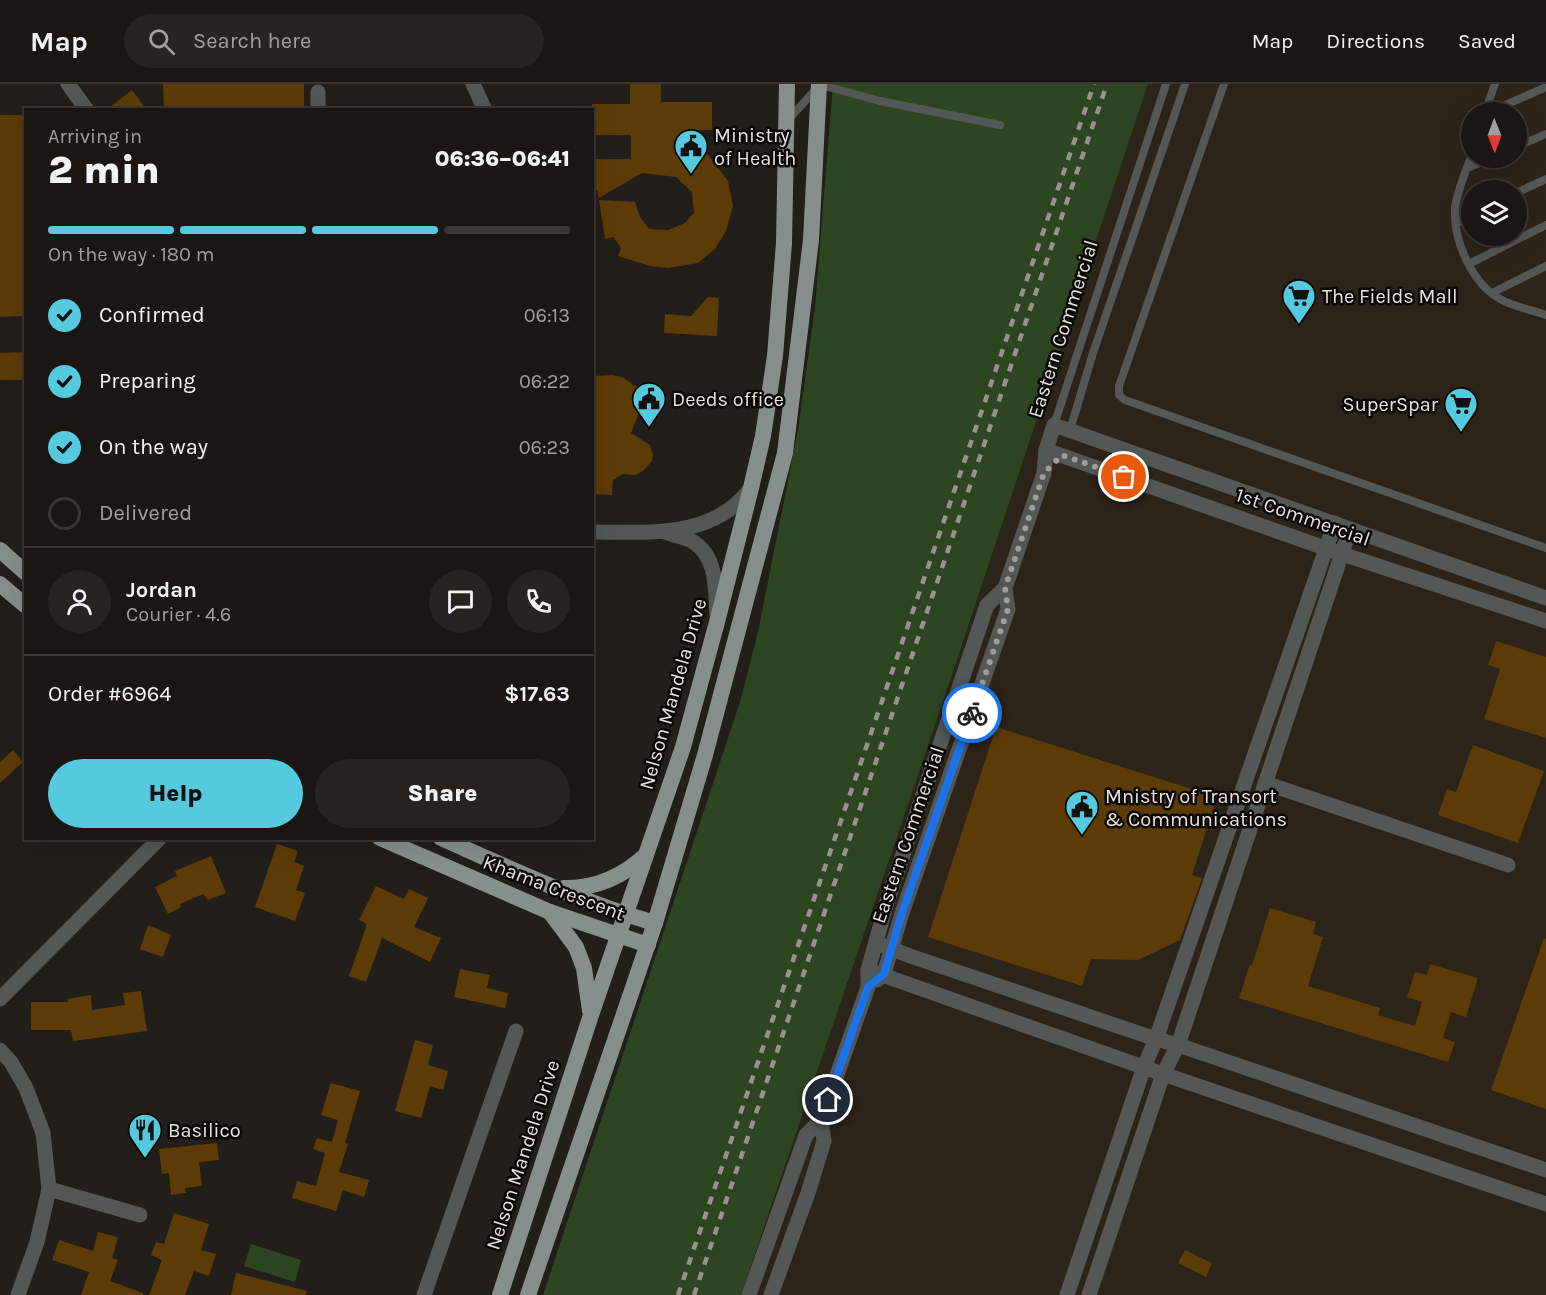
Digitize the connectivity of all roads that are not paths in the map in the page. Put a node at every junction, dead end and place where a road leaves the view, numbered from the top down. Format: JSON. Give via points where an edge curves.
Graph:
{"nodes":[{"id":1,"x":68,"y":84,"type":"edge"},
{"id":2,"x":473,"y":84,"type":"edge"},
{"id":3,"x":787,"y":84,"type":"edge"},
{"id":4,"x":1166,"y":84,"type":"edge"},
{"id":5,"x":1185,"y":84,"type":"edge"},
{"id":6,"x":1224,"y":84,"type":"edge"},
{"id":7,"x":1495,"y":84,"type":"edge"},
{"id":8,"x":818,"y":85,"type":"edge"},
{"id":9,"x":1546,"y":87,"type":"edge"},
{"id":10,"x":318,"y":92,"type":"dead end"},
{"id":11,"x":1489,"y":102,"type":"edge"},
{"id":12,"x":1512,"y":102,"type":"edge"},
{"id":13,"x":86,"y":108,"type":"edge"},
{"id":14,"x":318,"y":108,"type":"edge"},
{"id":15,"x":483,"y":108,"type":"edge"},
{"id":16,"x":787,"y":121,"type":"junction"},
{"id":17,"x":1000,"y":125,"type":"dead end"},
{"id":18,"x":1546,"y":134,"type":"edge"},
{"id":19,"x":1527,"y":142,"type":"edge"},
{"id":20,"x":1467,"y":168,"type":"edge"},
{"id":21,"x":1546,"y":179,"type":"edge"},
{"id":22,"x":1527,"y":188,"type":"edge"},
{"id":23,"x":1461,"y":221,"type":"edge"},
{"id":24,"x":1456,"y":223,"type":"junction"},
{"id":25,"x":1546,"y":225,"type":"edge"},
{"id":26,"x":1469,"y":264,"type":"junction"},
{"id":27,"x":1546,"y":266,"type":"edge"},
{"id":28,"x":1492,"y":293,"type":"junction"},
{"id":29,"x":1546,"y":315,"type":"edge"},
{"id":30,"x":1054,"y":425,"type":"junction"},
{"id":31,"x":1070,"y":430,"type":"junction"},
{"id":32,"x":1046,"y":450,"type":"junction"},
{"id":33,"x":1062,"y":455,"type":"junction"},
{"id":34,"x":1044,"y":473,"type":"junction"},
{"id":35,"x":751,"y":488,"type":"junction"},
{"id":36,"x":1335,"y":523,"type":"junction"},
{"id":37,"x":1350,"y":528,"type":"junction"},
{"id":38,"x":594,"y":532,"type":"edge"},
{"id":39,"x":664,"y":532,"type":"junction"},
{"id":40,"x":1326,"y":548,"type":"junction"},
{"id":41,"x":1546,"y":548,"type":"edge"},
{"id":42,"x":0,"y":549,"type":"edge"},
{"id":43,"x":1342,"y":554,"type":"junction"},
{"id":44,"x":24,"y":571,"type":"edge"},
{"id":45,"x":0,"y":584,"type":"edge"},
{"id":46,"x":1005,"y":588,"type":"junction"},
{"id":47,"x":1546,"y":598,"type":"edge"},
{"id":48,"x":24,"y":604,"type":"edge"},
{"id":49,"x":1546,"y":621,"type":"edge"},
{"id":50,"x":717,"y":622,"type":"junction"},
{"id":51,"x":1265,"y":783,"type":"junction"},
{"id":52,"x":158,"y":840,"type":"edge"},
{"id":53,"x":386,"y":840,"type":"edge"},
{"id":54,"x":446,"y":840,"type":"edge"},
{"id":55,"x":646,"y":855,"type":"junction"},
{"id":56,"x":1508,"y":865,"type":"dead end"},
{"id":57,"x":557,"y":888,"type":"junction"},
{"id":58,"x":550,"y":912,"type":"junction"},
{"id":59,"x":626,"y":915,"type":"junction"},
{"id":60,"x":655,"y":923,"type":"junction"},
{"id":61,"x":619,"y":936,"type":"junction"},
{"id":62,"x":876,"y":943,"type":"junction"},
{"id":63,"x":648,"y":945,"type":"junction"},
{"id":64,"x":892,"y":949,"type":"junction"},
{"id":65,"x":868,"y":969,"type":"junction"},
{"id":66,"x":884,"y":974,"type":"junction"},
{"id":67,"x":868,"y":987,"type":"junction"},
{"id":68,"x":0,"y":999,"type":"edge"},
{"id":69,"x":590,"y":1018,"type":"junction"},
{"id":70,"x":516,"y":1031,"type":"dead end"},
{"id":71,"x":1156,"y":1039,"type":"junction"},
{"id":72,"x":1178,"y":1045,"type":"junction"},
{"id":73,"x":0,"y":1050,"type":"edge"},
{"id":74,"x":1144,"y":1067,"type":"junction"},
{"id":75,"x":1163,"y":1074,"type":"junction"},
{"id":76,"x":821,"y":1120,"type":"junction"},
{"id":77,"x":1546,"y":1170,"type":"edge"},
{"id":78,"x":49,"y":1189,"type":"junction"},
{"id":79,"x":1546,"y":1204,"type":"edge"},
{"id":80,"x":140,"y":1215,"type":"dead end"},
{"id":81,"x":18,"y":1295,"type":"edge"},
{"id":82,"x":424,"y":1295,"type":"edge"},
{"id":83,"x":500,"y":1295,"type":"edge"},
{"id":84,"x":528,"y":1295,"type":"edge"},
{"id":85,"x":749,"y":1295,"type":"edge"},
{"id":86,"x":771,"y":1295,"type":"edge"},
{"id":87,"x":1067,"y":1295,"type":"edge"},
{"id":88,"x":1089,"y":1295,"type":"edge"}],
"edges":[{"from":1,"to":13,"type":"street"},
{"from":2,"to":15,"type":"street"},
{"from":3,"to":16,"type":"main road","name":"Nelson Mandela Drive"},
{"from":4,"to":30,"type":"lane","name":"Eastern Commercial"},
{"from":5,"to":31,"type":"lane"},
{"from":6,"to":41,"type":"lane","via":[[1119,395]]},
{"from":7,"to":11,"type":"lane"},
{"from":8,"to":16,"type":"lane"},
{"from":8,"to":17,"type":"lane"},
{"from":8,"to":60,"type":"main road","via":[[811,240],[785,453],[718,709]]},
{"from":9,"to":12,"type":"lane"},
{"from":10,"to":14,"type":"street"},
{"from":16,"to":35,"type":"main road","name":"Nelson Mandela Drive","via":[[784,243],[775,356]]},
{"from":18,"to":19,"type":"lane"},
{"from":20,"to":24,"type":"lane","via":[[1455,207]]},
{"from":21,"to":22,"type":"lane"},
{"from":23,"to":24,"type":"lane"},
{"from":24,"to":26,"type":"lane","via":[[1456,233]]},
{"from":25,"to":26,"type":"lane"},
{"from":26,"to":28,"type":"lane","via":[[1483,287]]},
{"from":27,"to":28,"type":"lane"},
{"from":28,"to":29,"type":"lane"},
{"from":30,"to":31,"type":"street","name":"1st Commercial"},
{"from":30,"to":32,"type":"street","name":"Eastern Commercial"},
{"from":31,"to":33,"type":"street"},
{"from":31,"to":36,"type":"street","name":"1st Commercial"},
{"from":32,"to":33,"type":"street","name":"1st Commercial"},
{"from":32,"to":34,"type":"street","name":"Eastern Commercial"},
{"from":33,"to":34,"type":"street"},
{"from":33,"to":40,"type":"street","name":"1st Commercial"},
{"from":34,"to":46,"type":"street","name":"Eastern Commercial"},
{"from":35,"to":39,"type":"street","via":[[739,504],[716,518]]},
{"from":35,"to":50,"type":"main road","name":"Nelson Mandela Drive"},
{"from":36,"to":37,"type":"street","name":"1st Commercial"},
{"from":36,"to":40,"type":"street"},
{"from":37,"to":43,"type":"street"},
{"from":37,"to":47,"type":"street","name":"1st Commercial"},
{"from":38,"to":39,"type":"street"},
{"from":39,"to":50,"type":"street","via":[[691,541],[706,553],[711,563]]},
{"from":40,"to":43,"type":"street","name":"1st Commercial"},
{"from":40,"to":71,"type":"street"},
{"from":42,"to":44,"type":"main road"},
{"from":43,"to":49,"type":"street","name":"1st Commercial"},
{"from":43,"to":51,"type":"street"},
{"from":45,"to":48,"type":"main road"},
{"from":46,"to":62,"type":"street","name":"Eastern Commercial","via":[[987,605]]},
{"from":46,"to":64,"type":"street","name":"Eastern Commercial","via":[[1008,609]]},
{"from":50,"to":55,"type":"main road","name":"Nelson Mandela Drive","via":[[683,747]]},
{"from":51,"to":56,"type":"street"},
{"from":51,"to":72,"type":"street"},
{"from":52,"to":68,"type":"street"},
{"from":53,"to":58,"type":"main road","name":"Khama Crescent"},
{"from":54,"to":57,"type":"main road","name":"Khama Crescent"},
{"from":55,"to":57,"type":"main road","via":[[609,881],[578,889]]},
{"from":55,"to":59,"type":"main road","name":"Nelson Mandela Drive"},
{"from":57,"to":59,"type":"main road","name":"Khama Crescent"},
{"from":58,"to":61,"type":"main road","name":"Khama Crescent"},
{"from":58,"to":69,"type":"main road","via":[[576,946],[586,976]]},
{"from":59,"to":60,"type":"main road","name":"Khama Crescent"},
{"from":59,"to":61,"type":"main road","name":"Nelson Mandela Drive"},
{"from":60,"to":63,"type":"main road"},
{"from":61,"to":63,"type":"main road","name":"Khama Crescent"},
{"from":61,"to":69,"type":"main road","name":"Nelson Mandela Drive"},
{"from":62,"to":64,"type":"street"},
{"from":62,"to":65,"type":"street","name":"Eastern Commercial"},
{"from":63,"to":84,"type":"main road"},
{"from":64,"to":66,"type":"street","name":"Eastern Commercial"},
{"from":64,"to":71,"type":"street"},
{"from":65,"to":66,"type":"street"},
{"from":65,"to":67,"type":"street","name":"Eastern Commercial"},
{"from":66,"to":67,"type":"street"},
{"from":66,"to":74,"type":"street"},
{"from":67,"to":76,"type":"street","name":"Eastern Commercial"},
{"from":69,"to":83,"type":"main road","name":"Nelson Mandela Drive"},
{"from":70,"to":82,"type":"street"},
{"from":71,"to":72,"type":"street"},
{"from":71,"to":74,"type":"street"},
{"from":72,"to":75,"type":"street"},
{"from":72,"to":77,"type":"street"},
{"from":73,"to":78,"type":"street","via":[[26,1088],[43,1133]]},
{"from":74,"to":75,"type":"street"},
{"from":74,"to":87,"type":"street"},
{"from":75,"to":79,"type":"street"},
{"from":75,"to":88,"type":"street"},
{"from":76,"to":85,"type":"street","name":"Eastern Commercial","via":[[806,1135]]},
{"from":76,"to":86,"type":"street","name":"Eastern Commercial","via":[[824,1141]]},
{"from":78,"to":80,"type":"street"},
{"from":78,"to":81,"type":"street","via":[[37,1242]]}]}
